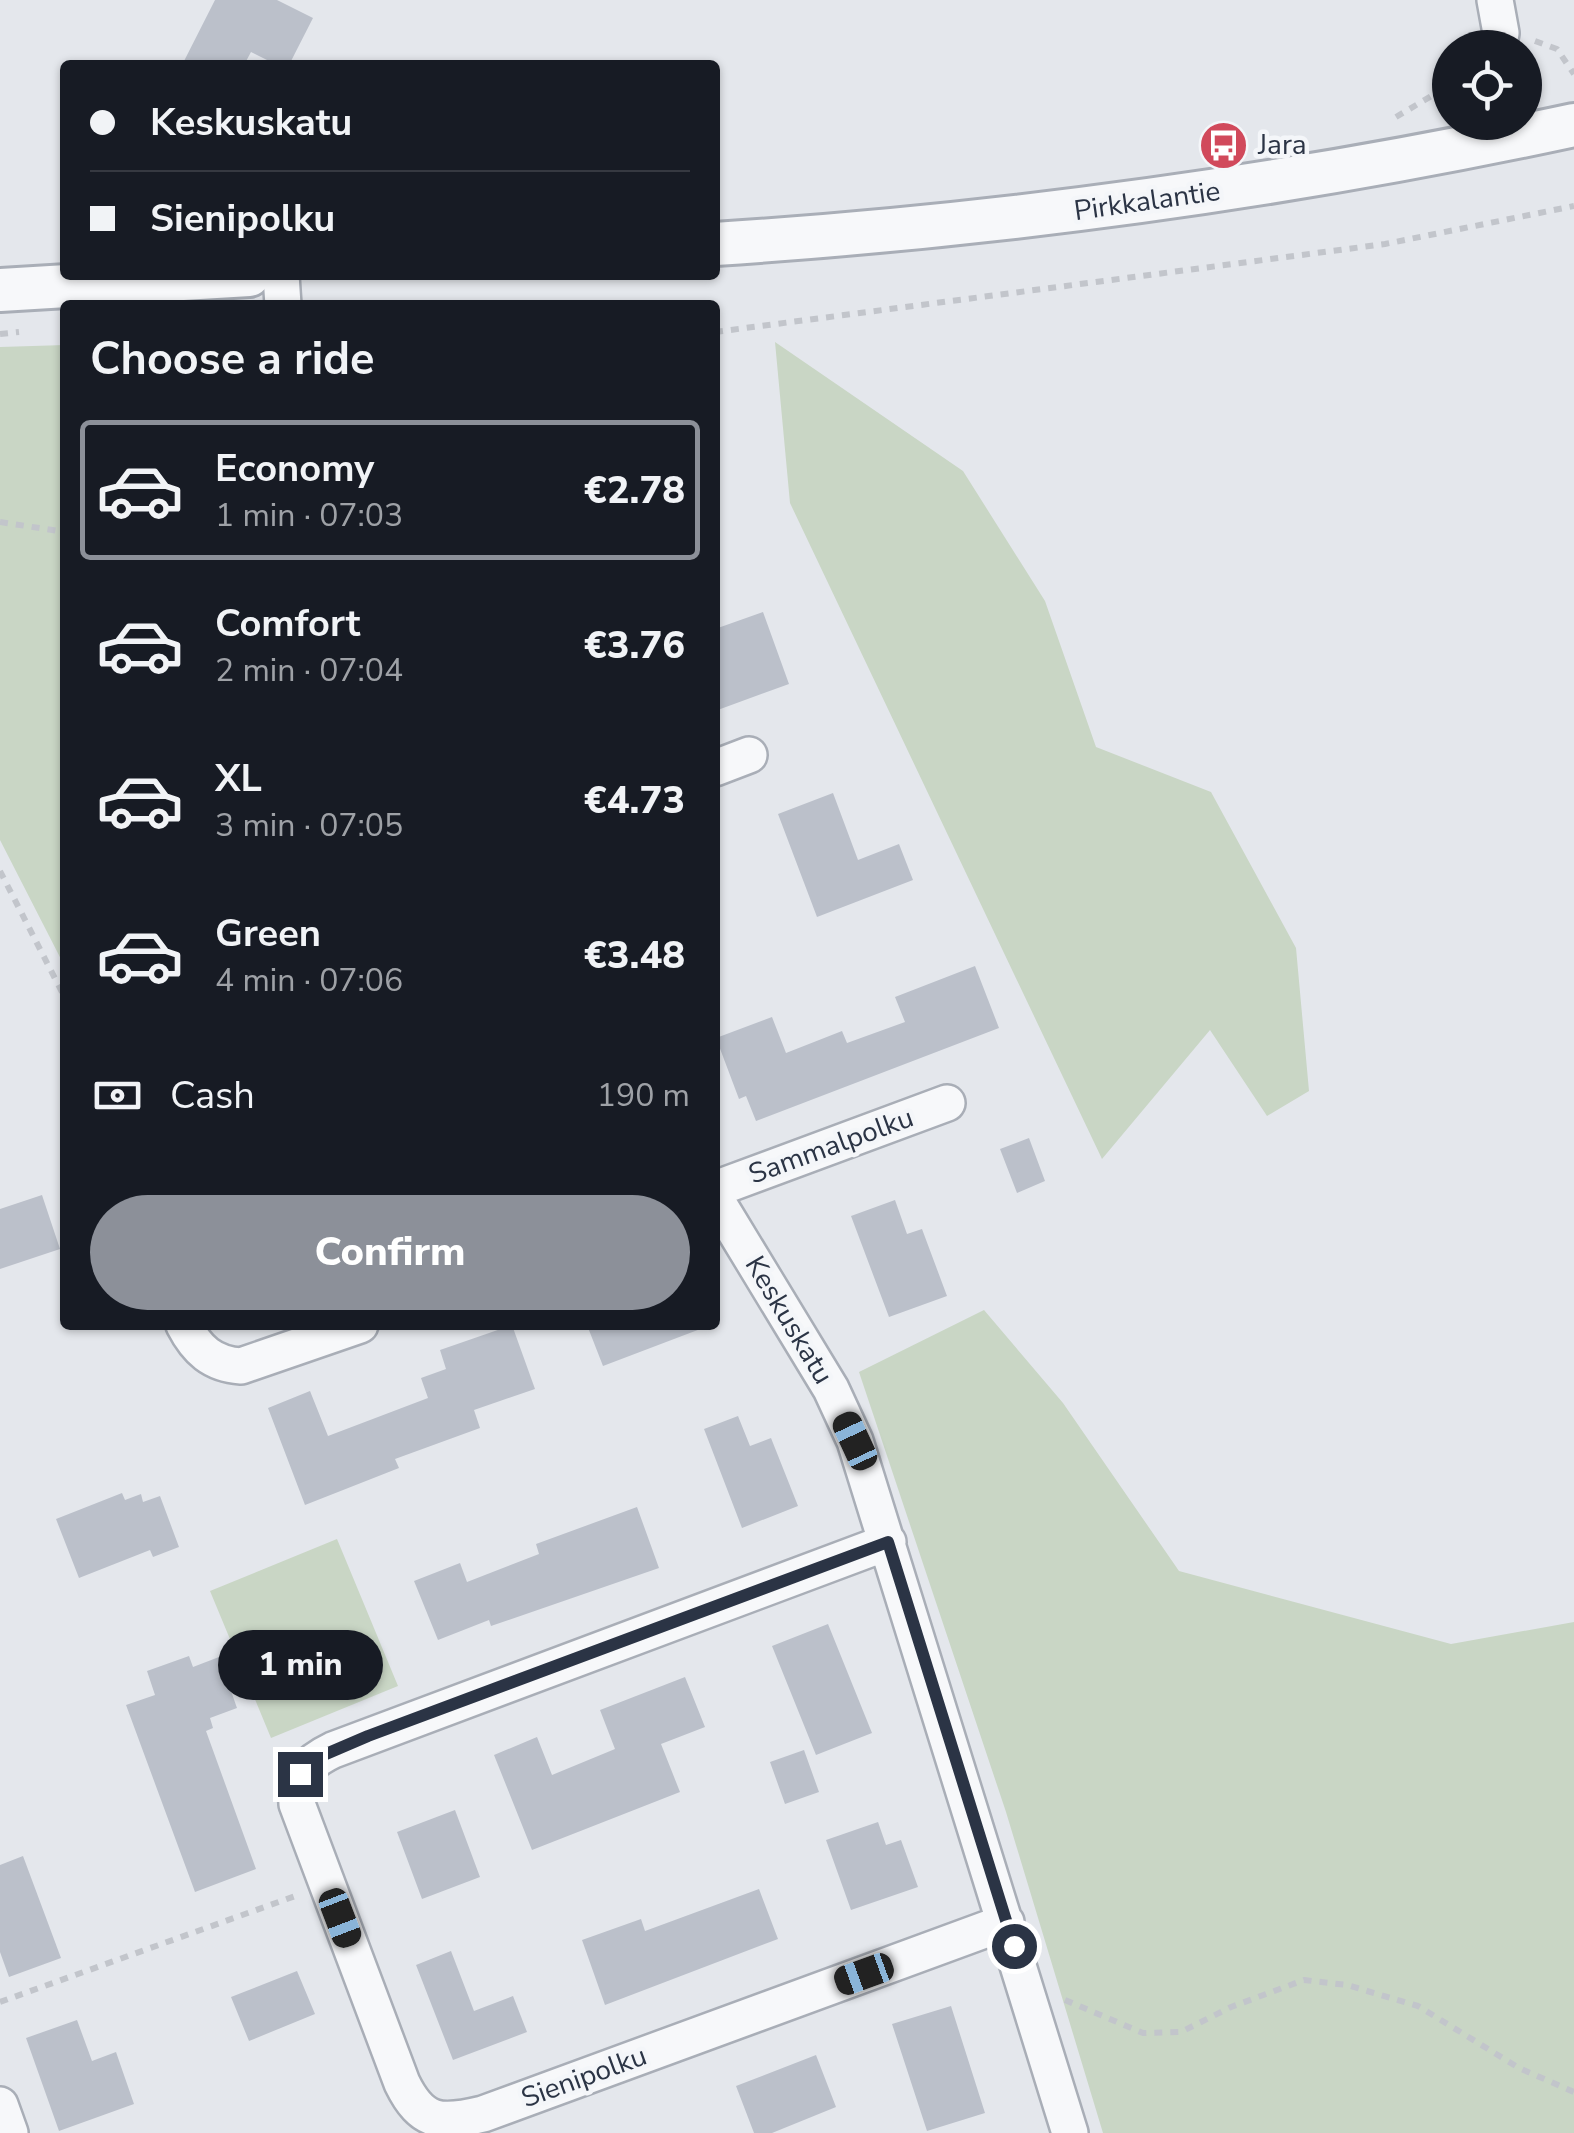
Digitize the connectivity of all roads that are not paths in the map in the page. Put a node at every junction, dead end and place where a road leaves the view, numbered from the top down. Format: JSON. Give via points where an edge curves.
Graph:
{"nodes":[{"id":1,"x":1574,"y":125,"type":"edge"},
{"id":2,"x":1542,"y":128,"type":"edge"},
{"id":3,"x":1457,"y":140,"type":"edge"},
{"id":4,"x":720,"y":244,"type":"edge"},
{"id":5,"x":165,"y":280,"type":"edge"},
{"id":6,"x":0,"y":290,"type":"edge"},
{"id":7,"x":749,"y":755,"type":"dead end"},
{"id":8,"x":720,"y":766,"type":"edge"},
{"id":9,"x":947,"y":1103,"type":"dead end"},
{"id":10,"x":720,"y":1187,"type":"edge"},
{"id":11,"x":720,"y":1206,"type":"edge"},
{"id":12,"x":188,"y":1330,"type":"edge"},
{"id":13,"x":345,"y":1330,"type":"edge"},
{"id":14,"x":888,"y":1542,"type":"junction"},
{"id":15,"x":1006,"y":1922,"type":"junction"},
{"id":16,"x":0,"y":2104,"type":"edge"},
{"id":17,"x":10,"y":2133,"type":"edge"},
{"id":18,"x":1070,"y":2133,"type":"edge"}],
"edges":[{"from":1,"to":2,"type":"street","name":"Pirkkalantie"},
{"from":3,"to":4,"type":"street","name":"Pirkkalantie","via":[[1158,202]]},
{"from":5,"to":6,"type":"street"},
{"from":7,"to":8,"type":"street"},
{"from":9,"to":10,"type":"street","name":"Sammalpolku"},
{"from":11,"to":14,"type":"street","name":"Keskuskatu","via":[[830,1389]]},
{"from":12,"to":13,"type":"street","via":[[206,1356],[241,1366]]},
{"from":14,"to":15,"type":"street","name":"Keskuskatu"},
{"from":14,"to":15,"type":"street","name":"Sienipolku","via":[[312,1760],[296,1788],[297,1804],[412,2104],[432,2119],[456,2121]]},
{"from":15,"to":18,"type":"street","name":"Keskuskatu"},
{"from":16,"to":17,"type":"street"}]}
